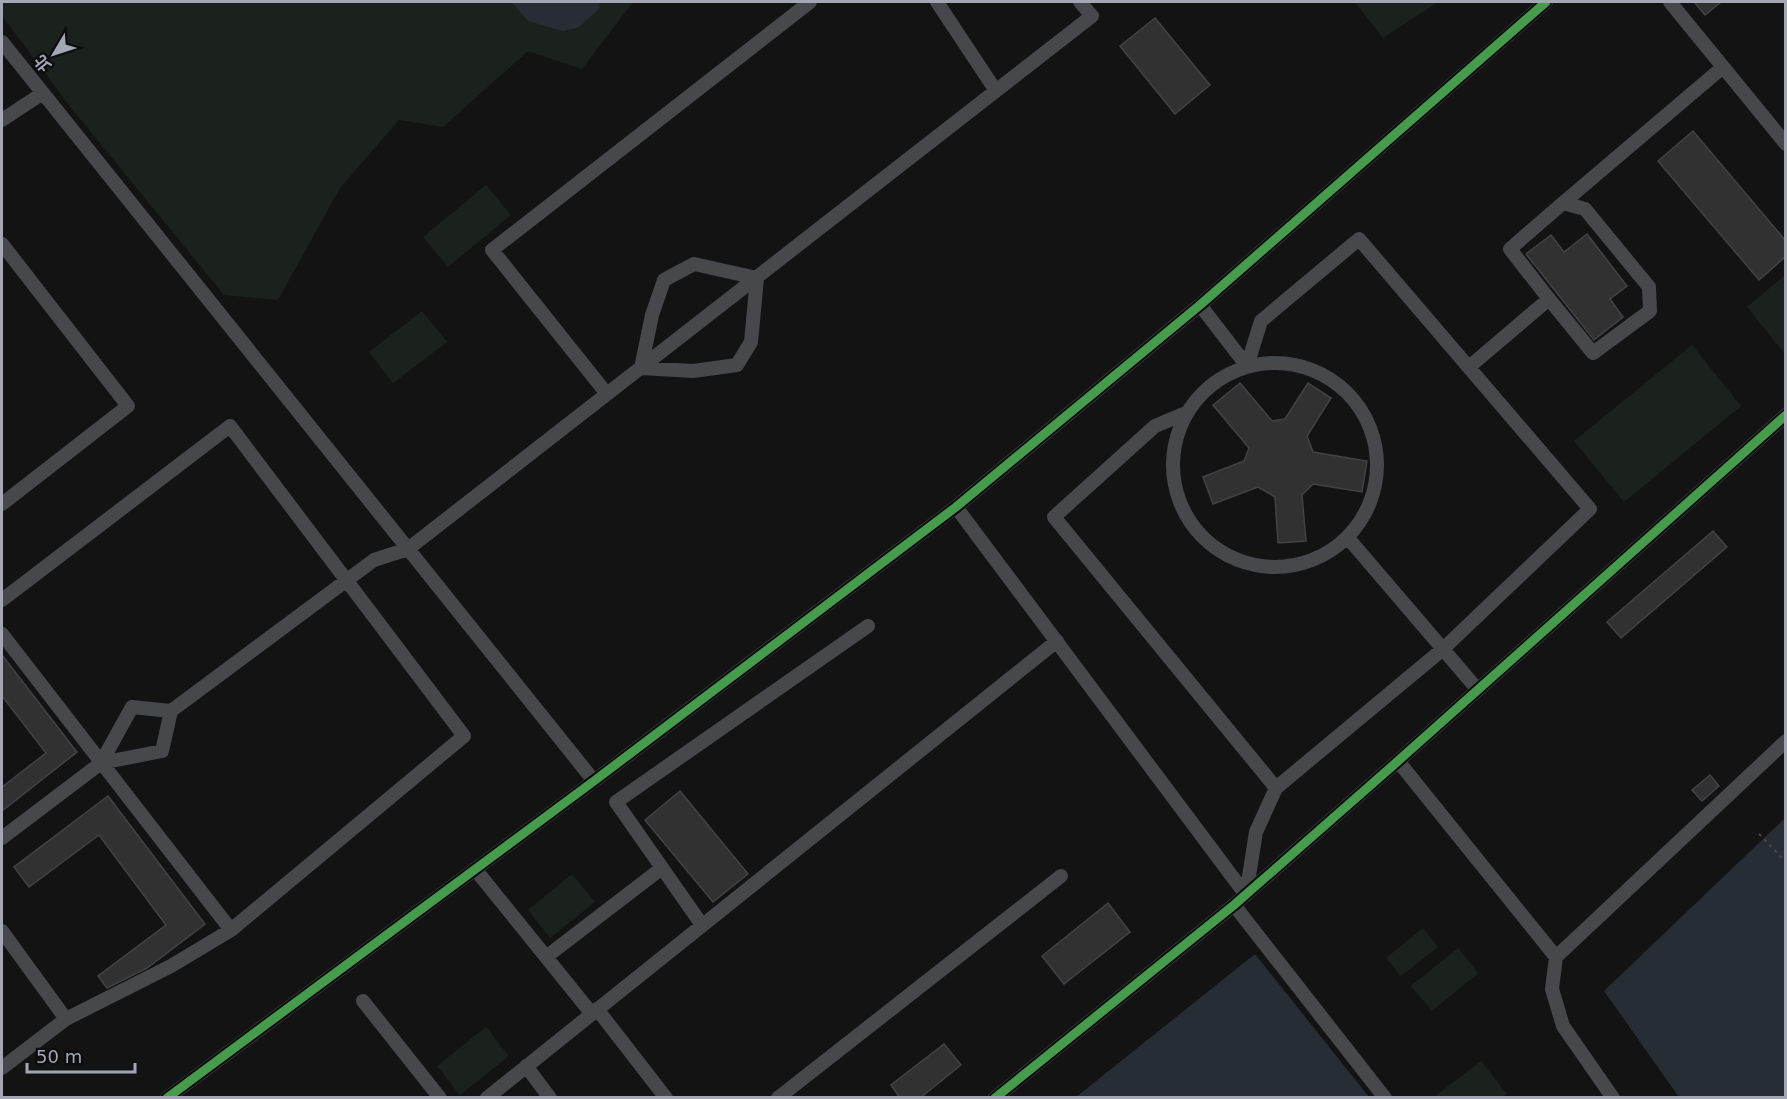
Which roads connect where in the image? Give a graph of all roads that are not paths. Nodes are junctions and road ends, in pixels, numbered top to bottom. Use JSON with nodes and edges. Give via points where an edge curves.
{"nodes":[{"id":1,"x":810,"y":2,"type":"edge"},
{"id":2,"x":937,"y":2,"type":"edge"},
{"id":3,"x":1080,"y":2,"type":"edge"},
{"id":4,"x":1546,"y":2,"type":"edge"},
{"id":5,"x":1670,"y":2,"type":"edge"},
{"id":6,"x":2,"y":42,"type":"edge"},
{"id":7,"x":1723,"y":67,"type":"junction"},
{"id":8,"x":996,"y":91,"type":"junction"},
{"id":9,"x":43,"y":93,"type":"junction"},
{"id":10,"x":2,"y":120,"type":"edge"},
{"id":11,"x":1785,"y":144,"type":"edge"},
{"id":12,"x":1563,"y":203,"type":"junction"},
{"id":13,"x":2,"y":244,"type":"edge"},
{"id":14,"x":756,"y":278,"type":"junction"},
{"id":15,"x":1549,"y":299,"type":"junction"},
{"id":16,"x":1200,"y":305,"type":"junction"},
{"id":17,"x":1247,"y":366,"type":"junction"},
{"id":18,"x":1469,"y":367,"type":"junction"},
{"id":19,"x":641,"y":368,"type":"junction"},
{"id":20,"x":607,"y":394,"type":"junction"},
{"id":21,"x":1186,"y":413,"type":"junction"},
{"id":22,"x":1785,"y":415,"type":"edge"},
{"id":23,"x":2,"y":504,"type":"edge"},
{"id":24,"x":956,"y":507,"type":"junction"},
{"id":25,"x":1348,"y":537,"type":"junction"},
{"id":26,"x":408,"y":549,"type":"junction"},
{"id":27,"x":347,"y":580,"type":"junction"},
{"id":28,"x":2,"y":600,"type":"edge"},
{"id":29,"x":868,"y":626,"type":"dead end"},
{"id":30,"x":2,"y":634,"type":"edge"},
{"id":31,"x":1058,"y":641,"type":"junction"},
{"id":32,"x":1443,"y":649,"type":"junction"},
{"id":33,"x":1478,"y":690,"type":"junction"},
{"id":34,"x":171,"y":711,"type":"junction"},
{"id":35,"x":1785,"y":741,"type":"edge"},
{"id":36,"x":1398,"y":761,"type":"junction"},
{"id":37,"x":101,"y":763,"type":"junction"},
{"id":38,"x":594,"y":781,"type":"junction"},
{"id":39,"x":1276,"y":788,"type":"junction"},
{"id":40,"x":2,"y":838,"type":"edge"},
{"id":41,"x":662,"y":868,"type":"junction"},
{"id":42,"x":475,"y":869,"type":"junction"},
{"id":43,"x":1060,"y":876,"type":"dead end"},
{"id":44,"x":1246,"y":894,"type":"junction"},
{"id":45,"x":1234,"y":905,"type":"junction"},
{"id":46,"x":702,"y":925,"type":"junction"},
{"id":47,"x":231,"y":930,"type":"junction"},
{"id":48,"x":2,"y":931,"type":"edge"},
{"id":49,"x":546,"y":957,"type":"junction"},
{"id":50,"x":1556,"y":957,"type":"junction"},
{"id":51,"x":363,"y":1001,"type":"dead end"},
{"id":52,"x":594,"y":1011,"type":"junction"},
{"id":53,"x":66,"y":1019,"type":"junction"},
{"id":54,"x":526,"y":1066,"type":"junction"},
{"id":55,"x":2,"y":1068,"type":"edge"},
{"id":56,"x":167,"y":1098,"type":"edge"},
{"id":57,"x":440,"y":1098,"type":"edge"},
{"id":58,"x":487,"y":1098,"type":"edge"},
{"id":59,"x":550,"y":1098,"type":"edge"},
{"id":60,"x":666,"y":1098,"type":"edge"},
{"id":61,"x":778,"y":1098,"type":"edge"},
{"id":62,"x":995,"y":1098,"type":"edge"},
{"id":63,"x":1385,"y":1098,"type":"edge"},
{"id":64,"x":1613,"y":1098,"type":"edge"}],
"edges":[{"from":1,"to":20,"type":"street","via":[[492,250]]},
{"from":2,"to":8,"type":"street"},
{"from":3,"to":8,"type":"street","via":[[1092,16]]},
{"from":4,"to":16,"type":"street"},
{"from":5,"to":7,"type":"street"},
{"from":6,"to":9,"type":"street"},
{"from":7,"to":11,"type":"street"},
{"from":7,"to":12,"type":"street"},
{"from":8,"to":14,"type":"street"},
{"from":9,"to":10,"type":"street"},
{"from":9,"to":26,"type":"street"},
{"from":12,"to":15,"type":"street","via":[[1510,249]]},
{"from":12,"to":15,"type":"street","via":[[1585,209],[1600,226],[1649,287],[1650,311],[1593,353]]},
{"from":13,"to":23,"type":"street","via":[[128,406]]},
{"from":14,"to":19,"type":"street"},
{"from":14,"to":19,"type":"street","via":[[694,264],[664,280]]},
{"from":14,"to":19,"type":"street","via":[[752,342],[737,366],[693,371]]},
{"from":15,"to":18,"type":"street"},
{"from":16,"to":17,"type":"street"},
{"from":16,"to":24,"type":"street"},
{"from":17,"to":18,"type":"street","via":[[1262,321],[1359,239]]},
{"from":17,"to":21,"type":"street","via":[[1223,376],[1202,392]]},
{"from":17,"to":25,"type":"street","via":[[1288,363],[1309,368],[1344,389],[1358,405],[1375,442],[1378,463],[1371,503]]},
{"from":18,"to":32,"type":"street","via":[[1590,509]]},
{"from":19,"to":20,"type":"street"},
{"from":20,"to":26,"type":"street"},
{"from":21,"to":25,"type":"street","via":[[1173,460],[1175,485],[1196,529],[1213,546],[1234,559],[1282,567],[1306,563],[1329,553]]},
{"from":21,"to":39,"type":"street","via":[[1155,426],[1054,517]]},
{"from":22,"to":33,"type":"street"},
{"from":24,"to":31,"type":"street"},
{"from":24,"to":38,"type":"street"},
{"from":25,"to":32,"type":"street"},
{"from":26,"to":27,"type":"street","via":[[374,560]]},
{"from":26,"to":38,"type":"street"},
{"from":27,"to":28,"type":"street","via":[[230,426]]},
{"from":27,"to":34,"type":"street"},
{"from":27,"to":47,"type":"street","via":[[464,736]]},
{"from":29,"to":41,"type":"street","via":[[616,802]]},
{"from":30,"to":37,"type":"street"},
{"from":31,"to":44,"type":"street"},
{"from":31,"to":46,"type":"street"},
{"from":32,"to":33,"type":"street"},
{"from":32,"to":39,"type":"street"},
{"from":33,"to":36,"type":"street"},
{"from":34,"to":37,"type":"street","via":[[162,751]]},
{"from":34,"to":37,"type":"street","via":[[132,707]]},
{"from":35,"to":50,"type":"street"},
{"from":36,"to":44,"type":"street"},
{"from":36,"to":50,"type":"street"},
{"from":37,"to":40,"type":"street"},
{"from":37,"to":47,"type":"street"},
{"from":38,"to":42,"type":"street"},
{"from":39,"to":44,"type":"street","via":[[1256,832]]},
{"from":41,"to":46,"type":"street"},
{"from":41,"to":49,"type":"street"},
{"from":42,"to":49,"type":"street"},
{"from":42,"to":56,"type":"street"},
{"from":43,"to":61,"type":"street"},
{"from":44,"to":45,"type":"street"},
{"from":45,"to":62,"type":"street"},
{"from":45,"to":63,"type":"street"},
{"from":46,"to":52,"type":"street"},
{"from":47,"to":53,"type":"street","via":[[171,966]]},
{"from":48,"to":53,"type":"street"},
{"from":49,"to":52,"type":"street"},
{"from":50,"to":64,"type":"street","via":[[1552,989],[1563,1026]]},
{"from":51,"to":57,"type":"street"},
{"from":52,"to":54,"type":"street"},
{"from":52,"to":60,"type":"street"},
{"from":53,"to":55,"type":"street"},
{"from":54,"to":58,"type":"street"},
{"from":54,"to":59,"type":"street"}]}
